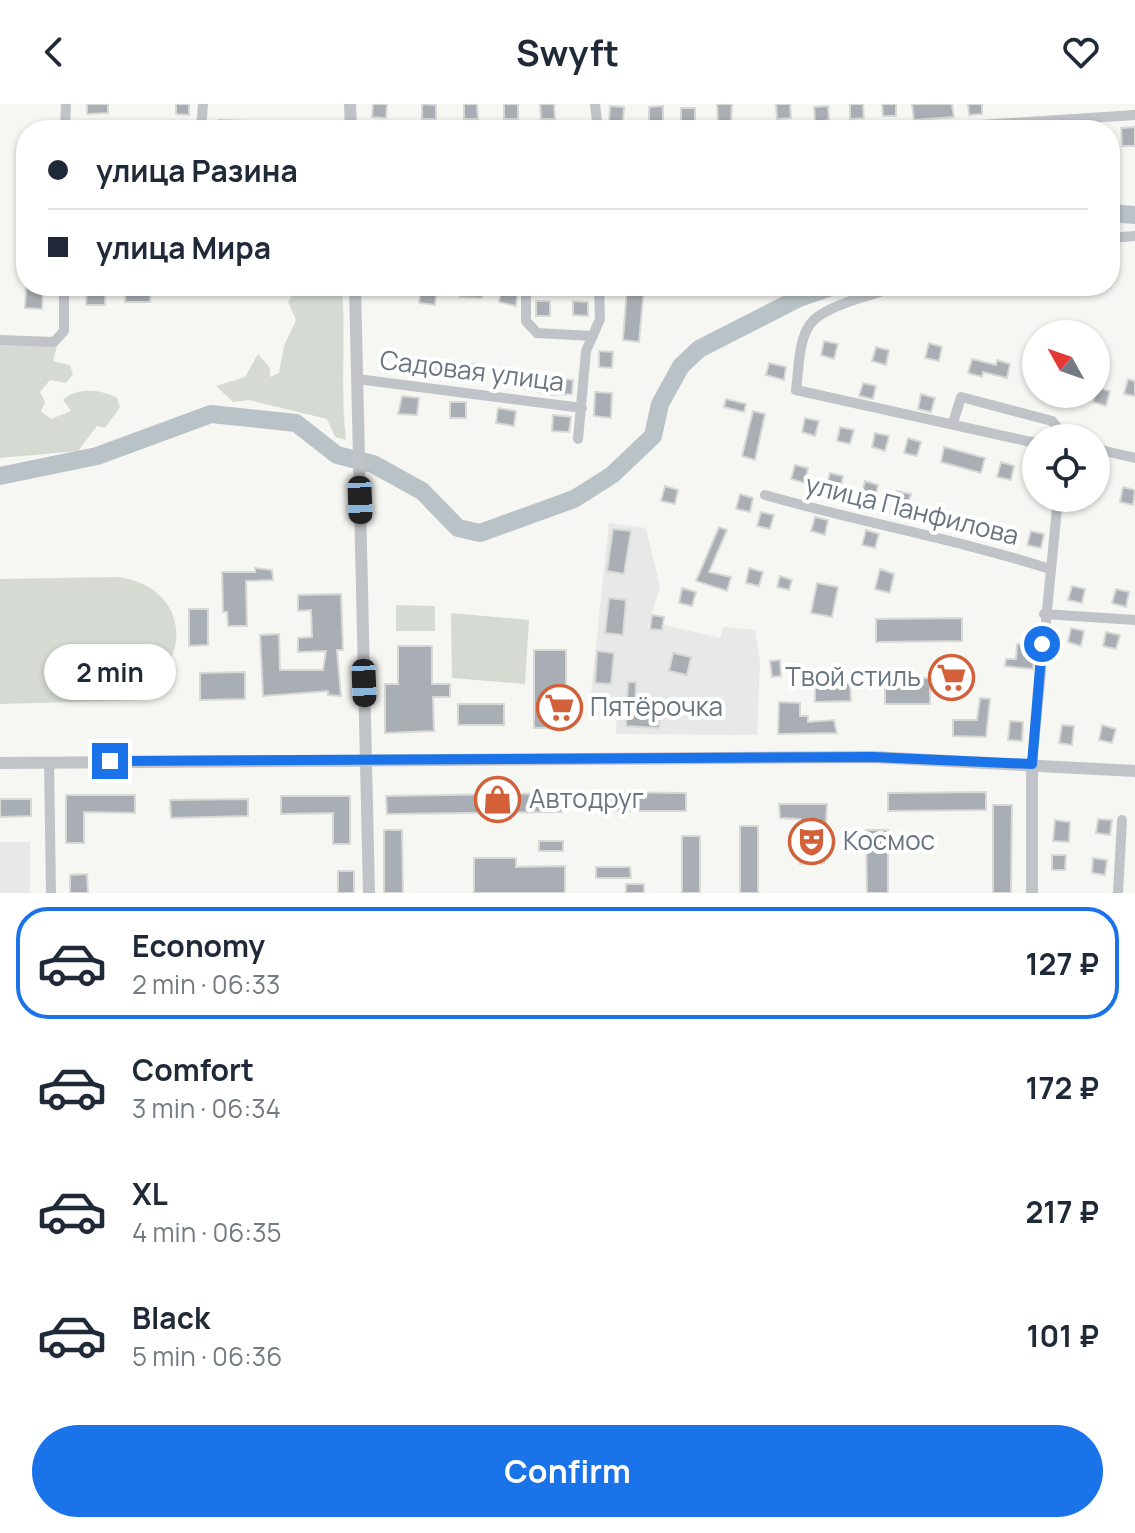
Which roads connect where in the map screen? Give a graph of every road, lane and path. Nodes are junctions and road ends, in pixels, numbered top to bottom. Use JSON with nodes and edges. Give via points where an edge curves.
{"nodes":[{"id":1,"x":1135,"y":115,"type":"edge"},
{"id":2,"x":1058,"y":120,"type":"edge"},
{"id":3,"x":64,"y":296,"type":"edge"},
{"id":4,"x":355,"y":296,"type":"edge"},
{"id":5,"x":526,"y":296,"type":"edge"},
{"id":6,"x":599,"y":296,"type":"edge"},
{"id":7,"x":871,"y":296,"type":"edge"},
{"id":8,"x":593,"y":336,"type":"junction"},
{"id":9,"x":0,"y":340,"type":"edge"},
{"id":10,"x":357,"y":379,"type":"junction"},
{"id":11,"x":582,"y":408,"type":"junction"},
{"id":12,"x":953,"y":423,"type":"junction"},
{"id":13,"x":1054,"y":424,"type":"edge"},
{"id":14,"x":578,"y":439,"type":"dead end"},
{"id":15,"x":1022,"y":440,"type":"edge"},
{"id":16,"x":1110,"y":452,"type":"edge"},
{"id":17,"x":1135,"y":458,"type":"edge"},
{"id":18,"x":765,"y":495,"type":"dead end"},
{"id":19,"x":1056,"y":512,"type":"edge"},
{"id":20,"x":1050,"y":569,"type":"junction"},
{"id":21,"x":1044,"y":614,"type":"junction"},
{"id":22,"x":1135,"y":620,"type":"edge"},
{"id":23,"x":366,"y":758,"type":"junction"},
{"id":24,"x":49,"y":762,"type":"junction"},
{"id":25,"x":0,"y":763,"type":"edge"},
{"id":26,"x":1032,"y":764,"type":"junction"},
{"id":27,"x":1135,"y":771,"type":"edge"},
{"id":28,"x":1122,"y":820,"type":"dead end"},
{"id":29,"x":51,"y":893,"type":"edge"},
{"id":30,"x":369,"y":893,"type":"edge"},
{"id":31,"x":1032,"y":893,"type":"edge"},
{"id":32,"x":1118,"y":893,"type":"edge"}],
"edges":[{"from":1,"to":2,"type":"street"},
{"from":3,"to":9,"type":"street","via":[[64,331],[54,342]]},
{"from":4,"to":10,"type":"street"},
{"from":5,"to":8,"type":"street","via":[[526,321],[537,333]]},
{"from":6,"to":8,"type":"street","via":[[600,319]]},
{"from":7,"to":12,"type":"street","via":[[812,322],[796,390]]},
{"from":8,"to":11,"type":"street","via":[[586,351]]},
{"from":10,"to":11,"type":"street","name":"Садовая улица"},
{"from":10,"to":23,"type":"street"},
{"from":11,"to":14,"type":"street"},
{"from":12,"to":13,"type":"street","via":[[961,397]]},
{"from":12,"to":15,"type":"street"},
{"from":16,"to":17,"type":"street"},
{"from":18,"to":20,"type":"street","name":"улица Панфилова","via":[[867,524],[969,543]]},
{"from":19,"to":20,"type":"street"},
{"from":20,"to":21,"type":"street"},
{"from":21,"to":22,"type":"street"},
{"from":21,"to":26,"type":"street"},
{"from":23,"to":24,"type":"street"},
{"from":23,"to":26,"type":"street","via":[[873,757]]},
{"from":23,"to":30,"type":"street"},
{"from":24,"to":25,"type":"street"},
{"from":24,"to":29,"type":"street"},
{"from":26,"to":27,"type":"street"},
{"from":26,"to":31,"type":"street"},
{"from":28,"to":32,"type":"street"}]}
